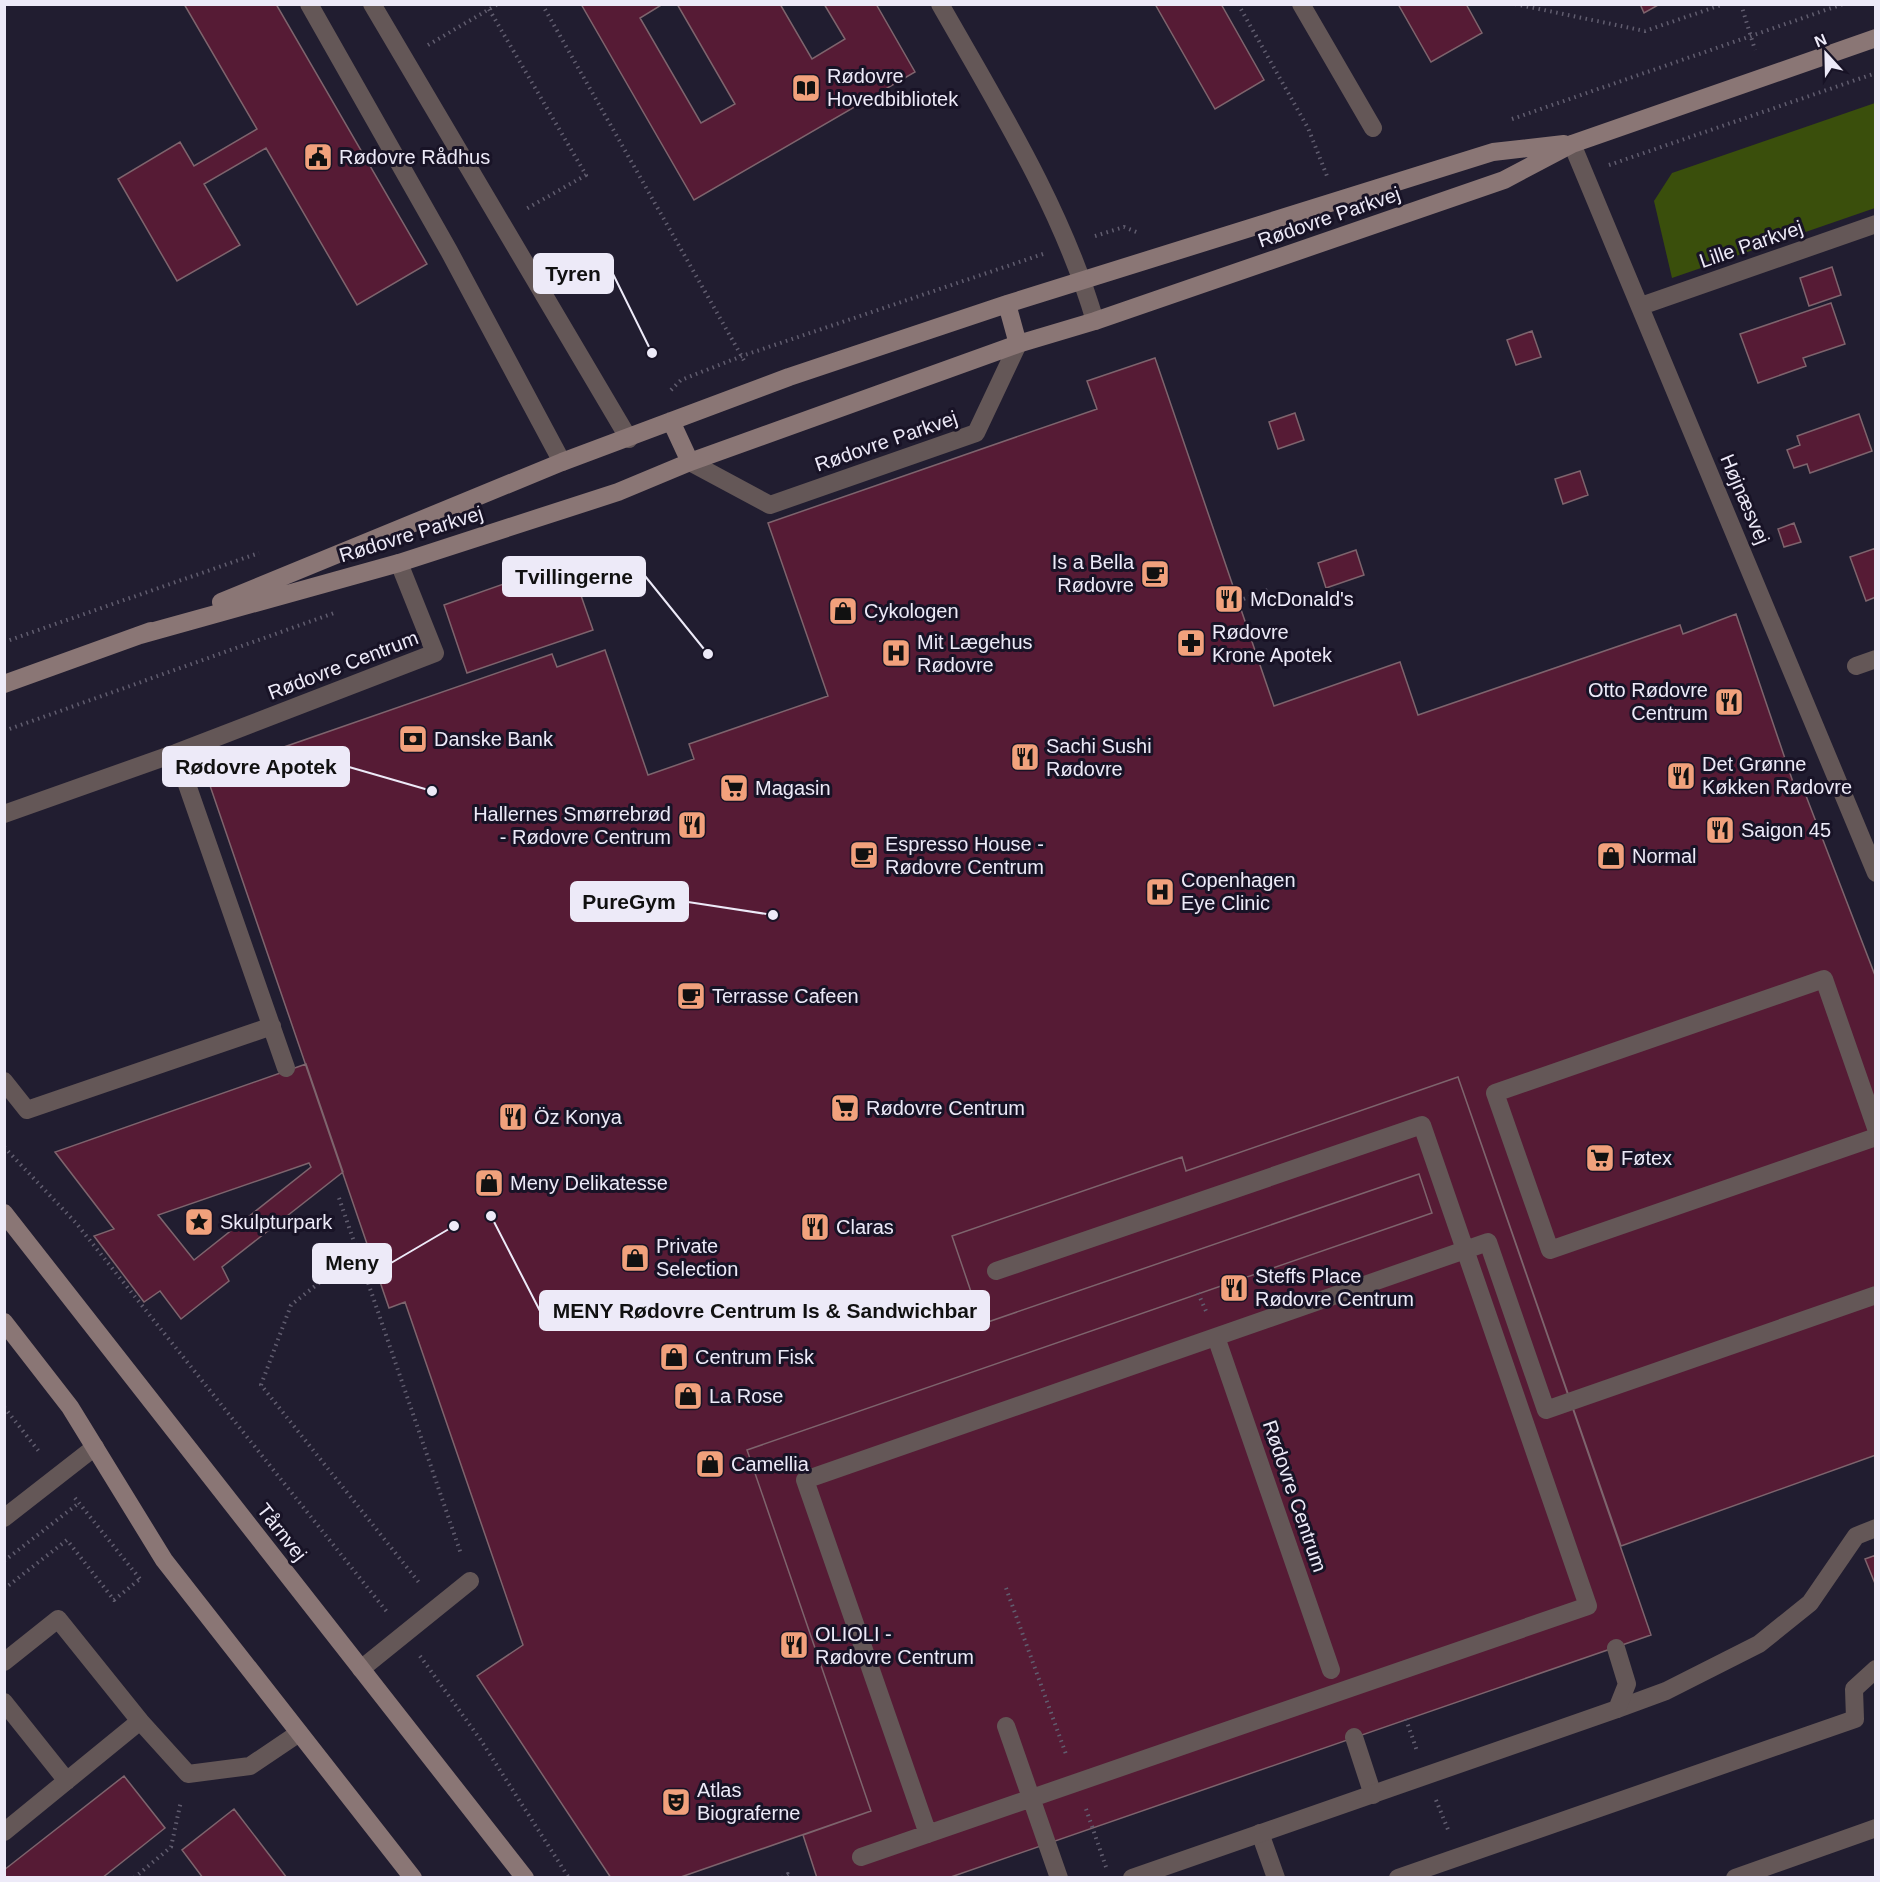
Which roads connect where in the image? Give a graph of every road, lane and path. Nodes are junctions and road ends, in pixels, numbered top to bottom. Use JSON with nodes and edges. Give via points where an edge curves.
{"nodes":[{"id":1,"x":309,"y":4,"type":"edge"},
{"id":2,"x":372,"y":4,"type":"edge"},
{"id":3,"x":486,"y":4,"type":"edge"},
{"id":4,"x":498,"y":4,"type":"edge"},
{"id":5,"x":542,"y":4,"type":"edge"},
{"id":6,"x":940,"y":4,"type":"edge"},
{"id":7,"x":1238,"y":4,"type":"edge"},
{"id":8,"x":1301,"y":4,"type":"edge"},
{"id":9,"x":1515,"y":4,"type":"edge"},
{"id":10,"x":1724,"y":4,"type":"edge"},
{"id":11,"x":1741,"y":4,"type":"edge"},
{"id":12,"x":489,"y":10,"type":"junction"},
{"id":13,"x":1875,"y":38,"type":"edge"},
{"id":14,"x":404,"y":58,"type":"junction"},
{"id":15,"x":1763,"y":77,"type":"junction"},
{"id":16,"x":1373,"y":128,"type":"dead end"},
{"id":17,"x":1572,"y":144,"type":"junction"},
{"id":18,"x":1338,"y":201,"type":"junction"},
{"id":19,"x":500,"y":223,"type":"junction"},
{"id":20,"x":1875,"y":224,"type":"edge"},
{"id":21,"x":1084,"y":281,"type":"junction"},
{"id":22,"x":1007,"y":304,"type":"junction"},
{"id":23,"x":1641,"y":306,"type":"junction"},
{"id":24,"x":1095,"y":321,"type":"junction"},
{"id":25,"x":1018,"y":344,"type":"junction"},
{"id":26,"x":759,"y":387,"type":"junction"},
{"id":27,"x":672,"y":421,"type":"junction"},
{"id":28,"x":629,"y":439,"type":"junction"},
{"id":29,"x":562,"y":462,"type":"junction"},
{"id":30,"x":690,"y":462,"type":"junction"},
{"id":31,"x":399,"y":563,"type":"junction"},
{"id":32,"x":1271,"y":589,"type":"dead end"},
{"id":33,"x":1239,"y":601,"type":"dead end"},
{"id":34,"x":141,"y":635,"type":"junction"},
{"id":35,"x":1875,"y":660,"type":"edge"},
{"id":36,"x":1856,"y":666,"type":"dead end"},
{"id":37,"x":4,"y":684,"type":"edge"},
{"id":38,"x":176,"y":753,"type":"junction"},
{"id":39,"x":4,"y":814,"type":"edge"},
{"id":40,"x":1875,"y":873,"type":"edge"},
{"id":41,"x":272,"y":1026,"type":"junction"},
{"id":42,"x":286,"y":1068,"type":"dead end"},
{"id":43,"x":4,"y":1081,"type":"edge"},
{"id":44,"x":1875,"y":1128,"type":"edge"},
{"id":45,"x":1875,"y":1137,"type":"edge"},
{"id":46,"x":4,"y":1146,"type":"edge"},
{"id":47,"x":339,"y":1198,"type":"dead end"},
{"id":48,"x":4,"y":1213,"type":"edge"},
{"id":49,"x":1465,"y":1250,"type":"junction"},
{"id":50,"x":357,"y":1253,"type":"junction"},
{"id":51,"x":996,"y":1271,"type":"dead end"},
{"id":52,"x":1875,"y":1295,"type":"edge"},
{"id":53,"x":4,"y":1322,"type":"edge"},
{"id":54,"x":1216,"y":1337,"type":"junction"},
{"id":55,"x":95,"y":1447,"type":"junction"},
{"id":56,"x":79,"y":1503,"type":"dead end"},
{"id":57,"x":4,"y":1518,"type":"edge"},
{"id":58,"x":1875,"y":1528,"type":"edge"},
{"id":59,"x":4,"y":1561,"type":"edge"},
{"id":60,"x":140,"y":1579,"type":"dead end"},
{"id":61,"x":470,"y":1581,"type":"joint"},
{"id":62,"x":1006,"y":1588,"type":"dead end"},
{"id":63,"x":4,"y":1589,"type":"edge"},
{"id":64,"x":438,"y":1607,"type":"junction"},
{"id":65,"x":405,"y":1634,"type":"junction"},
{"id":66,"x":1616,"y":1648,"type":"dead end"},
{"id":67,"x":4,"y":1662,"type":"edge"},
{"id":68,"x":361,"y":1669,"type":"junction"},
{"id":69,"x":1875,"y":1669,"type":"edge"},
{"id":70,"x":1331,"y":1670,"type":"dead end"},
{"id":71,"x":4,"y":1702,"type":"edge"},
{"id":72,"x":1617,"y":1709,"type":"junction"},
{"id":73,"x":140,"y":1721,"type":"junction"},
{"id":74,"x":1006,"y":1726,"type":"dead end"},
{"id":75,"x":299,"y":1733,"type":"junction"},
{"id":76,"x":1354,"y":1737,"type":"dead end"},
{"id":77,"x":1069,"y":1762,"type":"dead end"},
{"id":78,"x":188,"y":1774,"type":"junction"},
{"id":79,"x":67,"y":1781,"type":"junction"},
{"id":80,"x":1373,"y":1795,"type":"junction"},
{"id":81,"x":1084,"y":1805,"type":"dead end"},
{"id":82,"x":1875,"y":1828,"type":"edge"},
{"id":83,"x":4,"y":1832,"type":"edge"},
{"id":84,"x":1260,"y":1833,"type":"junction"},
{"id":85,"x":928,"y":1834,"type":"junction"},
{"id":86,"x":861,"y":1857,"type":"dead end"},
{"id":87,"x":134,"y":1878,"type":"edge"},
{"id":88,"x":413,"y":1878,"type":"edge"},
{"id":89,"x":525,"y":1878,"type":"edge"},
{"id":90,"x":569,"y":1878,"type":"edge"},
{"id":91,"x":782,"y":1878,"type":"edge"},
{"id":92,"x":790,"y":1878,"type":"edge"},
{"id":93,"x":1059,"y":1878,"type":"edge"},
{"id":94,"x":1110,"y":1878,"type":"edge"},
{"id":95,"x":1132,"y":1878,"type":"edge"},
{"id":96,"x":1276,"y":1878,"type":"edge"},
{"id":97,"x":1398,"y":1878,"type":"edge"},
{"id":98,"x":1735,"y":1878,"type":"edge"}],
"edges":[{"from":1,"to":29,"type":"street"},
{"from":2,"to":14,"type":"street"},
{"from":3,"to":12,"type":"path"},
{"from":4,"to":12,"type":"path"},
{"from":5,"to":26,"type":"path"},
{"from":6,"to":21,"type":"street","via":[[1026,154]]},
{"from":7,"to":18,"type":"path","via":[[1308,128]]},
{"from":8,"to":16,"type":"street"},
{"from":9,"to":10,"type":"path","via":[[1644,31]]},
{"from":11,"to":15,"type":"path"},
{"from":12,"to":14,"type":"path"},
{"from":12,"to":19,"type":"path","via":[[586,175]]},
{"from":13,"to":15,"type":"street","name":"Rødovre Parkvej"},
{"from":14,"to":19,"type":"street"},
{"from":15,"to":17,"type":"street","name":"Rødovre Parkvej"},
{"from":17,"to":18,"type":"street","name":"Rødovre Parkvej","via":[[1493,152]]},
{"from":17,"to":23,"type":"street","name":"Højnæsvej"},
{"from":17,"to":24,"type":"street","name":"Rødovre Parkvej","via":[[1504,180]]},
{"from":18,"to":21,"type":"street","name":"Rødovre Parkvej"},
{"from":19,"to":28,"type":"street"},
{"from":20,"to":23,"type":"street","name":"Lille Parkvej"},
{"from":21,"to":22,"type":"street","name":"Rødovre Parkvej"},
{"from":21,"to":24,"type":"street"},
{"from":22,"to":25,"type":"street"},
{"from":22,"to":26,"type":"street","name":"Rødovre Parkvej"},
{"from":23,"to":40,"type":"street","name":"Højnæsvej"},
{"from":24,"to":25,"type":"street","name":"Rødovre Parkvej"},
{"from":25,"to":30,"type":"street","name":"Rødovre Parkvej"},
{"from":25,"to":30,"type":"street","name":"Rødovre Parkvej","via":[[976,434],[770,506]]},
{"from":26,"to":27,"type":"street","name":"Rødovre Parkvej"},
{"from":27,"to":28,"type":"street","name":"Rødovre Parkvej"},
{"from":27,"to":30,"type":"street"},
{"from":28,"to":29,"type":"street","name":"Rødovre Parkvej"},
{"from":29,"to":34,"type":"street","name":"Rødovre Parkvej"},
{"from":30,"to":31,"type":"street","name":"Rødovre Parkvej","via":[[618,492]]},
{"from":31,"to":34,"type":"street","name":"Rødovre Parkvej"},
{"from":31,"to":38,"type":"street","name":"Rødovre Centrum","via":[[435,653]]},
{"from":32,"to":33,"type":"path"},
{"from":34,"to":37,"type":"street","name":"Rødovre Parkvej"},
{"from":35,"to":36,"type":"street"},
{"from":38,"to":39,"type":"street","name":"Rødovre Centrum"},
{"from":38,"to":41,"type":"street"},
{"from":41,"to":42,"type":"street"},
{"from":41,"to":43,"type":"street","via":[[27,1110]]},
{"from":44,"to":45,"type":"street","via":[[1824,979],[1495,1093],[1550,1250]]},
{"from":46,"to":65,"type":"path","via":[[76,1223]]},
{"from":47,"to":50,"type":"path"},
{"from":48,"to":68,"type":"street","name":"Tårnvej"},
{"from":49,"to":51,"type":"street","via":[[1422,1125]]},
{"from":49,"to":52,"type":"street","via":[[1488,1242],[1546,1410]]},
{"from":49,"to":54,"type":"street"},
{"from":49,"to":85,"type":"street","via":[[1588,1606]]},
{"from":50,"to":61,"type":"path"},
{"from":50,"to":64,"type":"path","via":[[291,1305],[261,1385]]},
{"from":53,"to":55,"type":"street","via":[[70,1407]]},
{"from":54,"to":70,"type":"street","name":"Rødovre Centrum"},
{"from":54,"to":85,"type":"street","via":[[805,1480]]},
{"from":55,"to":57,"type":"street"},
{"from":55,"to":75,"type":"street","via":[[164,1560]]},
{"from":56,"to":59,"type":"path"},
{"from":58,"to":72,"type":"street","via":[[1856,1536],[1810,1603],[1759,1644],[1666,1691]]},
{"from":60,"to":63,"type":"path","via":[[114,1600],[67,1540]]},
{"from":61,"to":64,"type":"street"},
{"from":62,"to":77,"type":"path"},
{"from":64,"to":65,"type":"street"},
{"from":65,"to":68,"type":"street"},
{"from":65,"to":90,"type":"path","via":[[480,1739]]},
{"from":66,"to":72,"type":"street","via":[[1627,1684]]},
{"from":67,"to":73,"type":"street","via":[[58,1619]]},
{"from":68,"to":89,"type":"street","name":"Tårnvej"},
{"from":69,"to":97,"type":"street","via":[[1854,1689],[1855,1719]]},
{"from":71,"to":79,"type":"street"},
{"from":72,"to":80,"type":"street"},
{"from":73,"to":78,"type":"street"},
{"from":73,"to":79,"type":"street"},
{"from":74,"to":93,"type":"street"},
{"from":75,"to":78,"type":"street","via":[[250,1766]]},
{"from":75,"to":88,"type":"street"},
{"from":76,"to":80,"type":"street"},
{"from":78,"to":87,"type":"path","via":[[171,1848]]},
{"from":79,"to":83,"type":"street"},
{"from":80,"to":84,"type":"street"},
{"from":81,"to":94,"type":"path"},
{"from":82,"to":98,"type":"street"},
{"from":84,"to":95,"type":"street"},
{"from":84,"to":96,"type":"street"},
{"from":85,"to":86,"type":"street"},
{"from":91,"to":92,"type":"path","via":[[788,1874]]}]}
